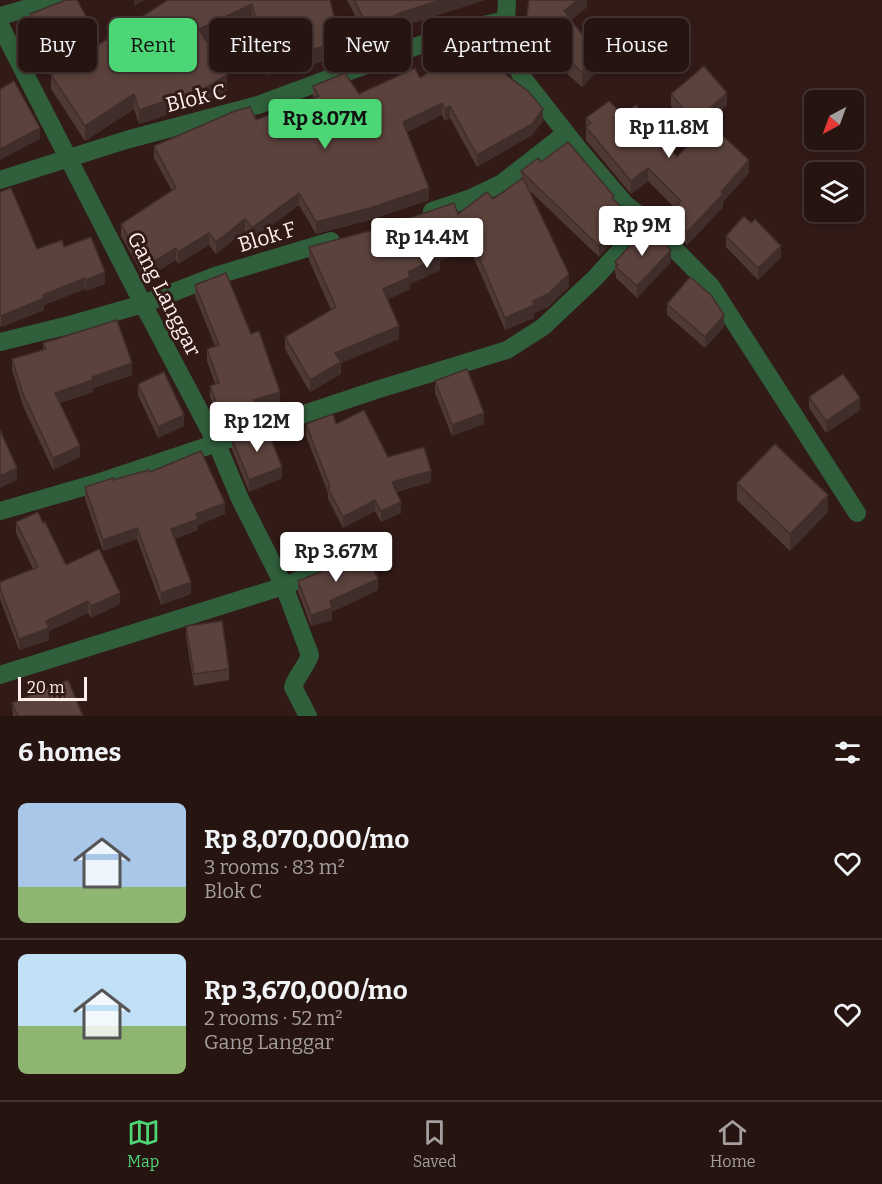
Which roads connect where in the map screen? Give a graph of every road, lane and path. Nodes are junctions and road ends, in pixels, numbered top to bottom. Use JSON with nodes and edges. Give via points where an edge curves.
{"nodes":[{"id":1,"x":57,"y":0,"type":"edge"},
{"id":2,"x":507,"y":0,"type":"edge"},
{"id":3,"x":0,"y":16,"type":"edge"},
{"id":4,"x":505,"y":18,"type":"edge"},
{"id":5,"x":0,"y":25,"type":"edge"},
{"id":6,"x":423,"y":44,"type":"edge"},
{"id":7,"x":519,"y":72,"type":"edge"},
{"id":8,"x":566,"y":133,"type":"junction"},
{"id":9,"x":68,"y":158,"type":"junction"},
{"id":10,"x":0,"y":180,"type":"edge"},
{"id":11,"x":416,"y":217,"type":"edge"},
{"id":12,"x":647,"y":221,"type":"junction"},
{"id":13,"x":351,"y":236,"type":"edge"},
{"id":14,"x":143,"y":304,"type":"junction"},
{"id":15,"x":0,"y":342,"type":"edge"},
{"id":16,"x":217,"y":444,"type":"junction"},
{"id":17,"x":0,"y":511,"type":"edge"},
{"id":18,"x":857,"y":513,"type":"dead end"},
{"id":19,"x":382,"y":546,"type":"dead end"},
{"id":20,"x":284,"y":586,"type":"junction"},
{"id":21,"x":0,"y":675,"type":"edge"},
{"id":22,"x":308,"y":716,"type":"edge"}],
"edges":[{"from":1,"to":3,"type":"street"},
{"from":2,"to":4,"type":"street"},
{"from":5,"to":9,"type":"street","name":"Gang Langgar"},
{"from":6,"to":9,"type":"street","name":"Blok C","via":[[258,105]]},
{"from":7,"to":8,"type":"street"},
{"from":8,"to":11,"type":"street","via":[[502,183]]},
{"from":8,"to":12,"type":"street","via":[[626,205]]},
{"from":9,"to":10,"type":"street","name":"Blok C"},
{"from":9,"to":14,"type":"street","name":"Gang Langgar"},
{"from":12,"to":16,"type":"street","via":[[543,327],[507,350]]},
{"from":12,"to":18,"type":"street","via":[[711,286]]},
{"from":13,"to":14,"type":"street","name":"Blok F","via":[[218,275]]},
{"from":14,"to":15,"type":"street","name":"Blok F"},
{"from":14,"to":16,"type":"street","name":"Gang Langgar"},
{"from":16,"to":17,"type":"street"},
{"from":16,"to":20,"type":"street","name":"Gang Langgar"},
{"from":19,"to":20,"type":"street"},
{"from":20,"to":21,"type":"street"},
{"from":20,"to":22,"type":"street","name":"Gang Langgar","via":[[310,655],[293,687]]}]}
